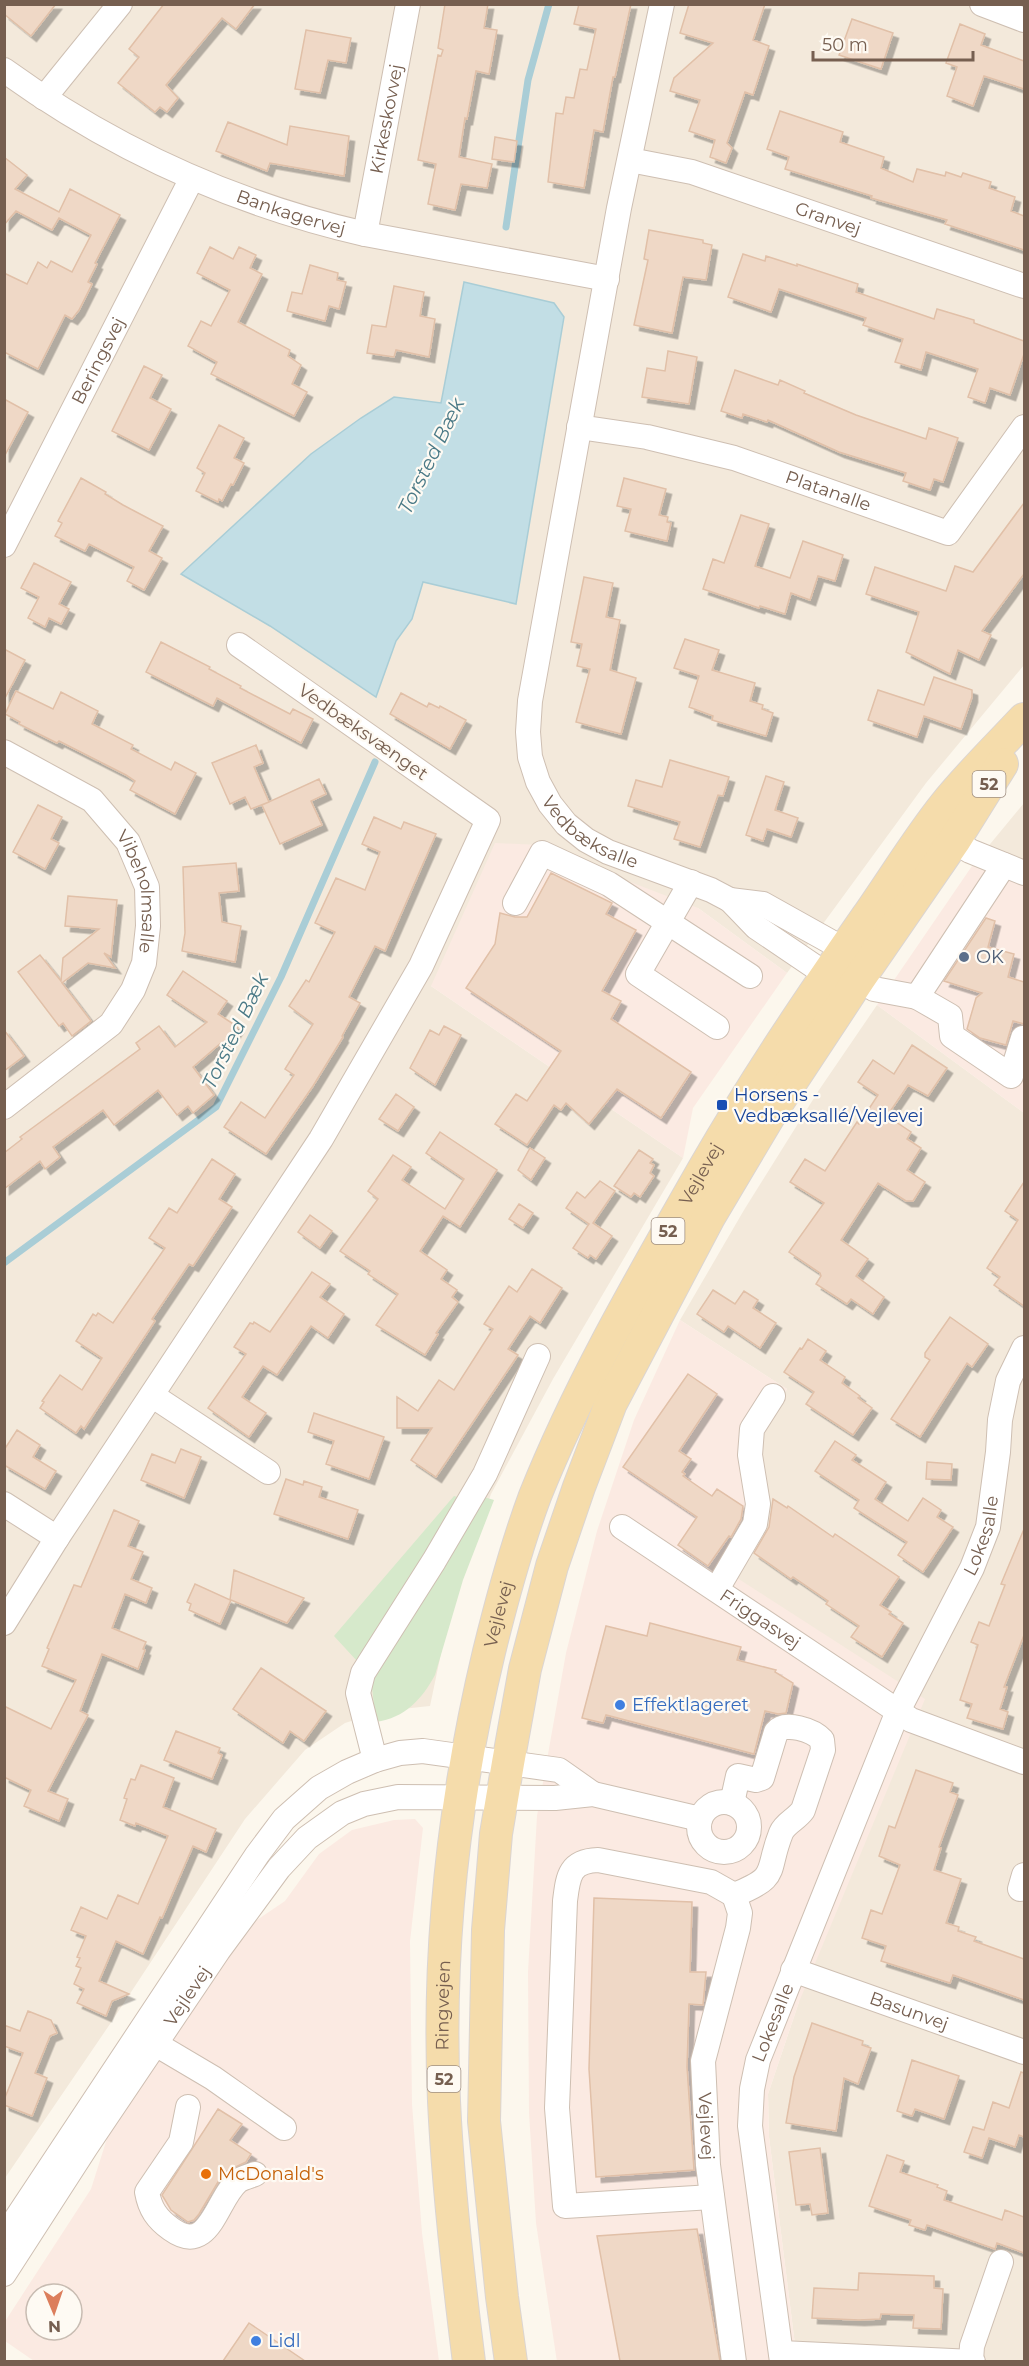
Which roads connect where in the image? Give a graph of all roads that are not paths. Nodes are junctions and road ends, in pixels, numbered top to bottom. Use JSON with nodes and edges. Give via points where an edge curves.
{"nodes":[{"id":1,"x":120,"y":4,"type":"edge"},
{"id":2,"x":408,"y":4,"type":"edge"},
{"id":3,"x":662,"y":4,"type":"edge"},
{"id":4,"x":982,"y":4,"type":"edge"},
{"id":5,"x":1024,"y":20,"type":"edge"},
{"id":6,"x":4,"y":70,"type":"edge"},
{"id":7,"x":44,"y":98,"type":"junction"},
{"id":8,"x":630,"y":160,"type":"junction"},
{"id":9,"x":192,"y":178,"type":"junction"},
{"id":10,"x":365,"y":234,"type":"junction"},
{"id":11,"x":607,"y":279,"type":"junction"},
{"id":12,"x":1024,"y":286,"type":"edge"},
{"id":13,"x":579,"y":427,"type":"junction"},
{"id":14,"x":1024,"y":427,"type":"edge"},
{"id":15,"x":4,"y":545,"type":"edge"},
{"id":16,"x":238,"y":645,"type":"dead end"},
{"id":17,"x":1024,"y":719,"type":"edge"},
{"id":18,"x":1024,"y":727,"type":"edge"},
{"id":19,"x":4,"y":752,"type":"edge"},
{"id":20,"x":954,"y":841,"type":"junction"},
{"id":21,"x":621,"y":857,"type":"junction"},
{"id":22,"x":1014,"y":869,"type":"edge"},
{"id":23,"x":691,"y":882,"type":"junction"},
{"id":24,"x":609,"y":884,"type":"junction"},
{"id":25,"x":515,"y":903,"type":"dead end"},
{"id":26,"x":668,"y":922,"type":"junction"},
{"id":27,"x":835,"y":963,"type":"junction"},
{"id":28,"x":750,"y":976,"type":"dead end"},
{"id":29,"x":859,"y":979,"type":"junction"},
{"id":30,"x":917,"y":997,"type":"junction"},
{"id":31,"x":717,"y":1027,"type":"dead end"},
{"id":32,"x":1023,"y":1038,"type":"edge"},
{"id":33,"x":4,"y":1107,"type":"edge"},
{"id":34,"x":1024,"y":1347,"type":"edge"},
{"id":35,"x":538,"y":1356,"type":"dead end"},
{"id":36,"x":153,"y":1396,"type":"junction"},
{"id":37,"x":773,"y":1396,"type":"dead end"},
{"id":38,"x":268,"y":1472,"type":"dead end"},
{"id":39,"x":4,"y":1504,"type":"edge"},
{"id":40,"x":622,"y":1527,"type":"dead end"},
{"id":41,"x":57,"y":1538,"type":"junction"},
{"id":42,"x":717,"y":1589,"type":"junction"},
{"id":43,"x":4,"y":1623,"type":"edge"},
{"id":44,"x":898,"y":1711,"type":"junction"},
{"id":45,"x":466,"y":1757,"type":"junction"},
{"id":46,"x":375,"y":1760,"type":"junction"},
{"id":47,"x":1024,"y":1762,"type":"edge"},
{"id":48,"x":508,"y":1763,"type":"junction"},
{"id":49,"x":593,"y":1794,"type":"junction"},
{"id":50,"x":460,"y":1797,"type":"junction"},
{"id":51,"x":502,"y":1798,"type":"junction"},
{"id":52,"x":732,"y":1803,"type":"junction"},
{"id":53,"x":700,"y":1819,"type":"junction"},
{"id":54,"x":748,"y":1833,"type":"junction"},
{"id":55,"x":779,"y":1839,"type":"junction"},
{"id":56,"x":719,"y":1851,"type":"junction"},
{"id":57,"x":711,"y":1882,"type":"junction"},
{"id":58,"x":734,"y":1895,"type":"junction"},
{"id":59,"x":793,"y":1970,"type":"junction"},
{"id":60,"x":146,"y":2038,"type":"junction"},
{"id":61,"x":1024,"y":2052,"type":"edge"},
{"id":62,"x":188,"y":2106,"type":"dead end"},
{"id":63,"x":284,"y":2128,"type":"dead end"},
{"id":64,"x":255,"y":2174,"type":"dead end"},
{"id":65,"x":712,"y":2197,"type":"junction"},
{"id":66,"x":4,"y":2237,"type":"edge"},
{"id":67,"x":1001,"y":2262,"type":"dead end"},
{"id":68,"x":4,"y":2274,"type":"edge"},
{"id":69,"x":782,"y":2357,"type":"edge"},
{"id":70,"x":470,"y":2361,"type":"edge"},
{"id":71,"x":511,"y":2361,"type":"edge"},
{"id":72,"x":734,"y":2361,"type":"edge"},
{"id":73,"x":972,"y":2361,"type":"edge"}],
"edges":[{"from":1,"to":7,"type":"street"},
{"from":2,"to":10,"type":"street","name":"Kirkeskovvej"},
{"from":3,"to":8,"type":"street","name":"Vedbæksalle"},
{"from":4,"to":5,"type":"street"},
{"from":6,"to":7,"type":"street","name":"Bankagervej"},
{"from":7,"to":9,"type":"street","name":"Bankagervej","via":[[81,122]]},
{"from":8,"to":11,"type":"street","name":"Vedbæksalle"},
{"from":8,"to":12,"type":"street","name":"Granvej","via":[[692,172]]},
{"from":9,"to":10,"type":"street","name":"Bankagervej","via":[[278,210]]},
{"from":9,"to":15,"type":"street","name":"Beringsvej"},
{"from":10,"to":11,"type":"street","name":"Bankagervej"},
{"from":11,"to":13,"type":"street","name":"Vedbæksalle"},
{"from":13,"to":14,"type":"street","name":"Platanalle","via":[[647,437],[734,458],[948,533]]},
{"from":13,"to":21,"type":"street","name":"Vedbæksalle","via":[[530,701],[530,758],[538,782],[566,824],[586,840]]},
{"from":16,"to":36,"type":"street","name":"Vedbæksvænget","via":[[488,820],[422,966],[321,1139]]},
{"from":17,"to":27,"type":"main road","name":"Vejlevej","number":"52","via":[[945,805]]},
{"from":18,"to":20,"type":"main road","name":"Vejlevej","number":"52"},
{"from":19,"to":33,"type":"street","name":"Vibeholmsalle","via":[[92,800],[128,842],[147,887],[148,926],[144,963],[133,990],[111,1024]]},
{"from":20,"to":22,"type":"street"},
{"from":20,"to":29,"type":"main road","name":"Vejlevej","number":"52"},
{"from":21,"to":23,"type":"street","name":"Vedbæksalle"},
{"from":21,"to":24,"type":"street"},
{"from":22,"to":30,"type":"street"},
{"from":23,"to":26,"type":"street"},
{"from":23,"to":27,"type":"street","name":"Vedbæksalle","via":[[730,900],[763,904],[818,933]]},
{"from":24,"to":25,"type":"street","via":[[542,853]]},
{"from":24,"to":26,"type":"street"},
{"from":26,"to":28,"type":"street"},
{"from":26,"to":31,"type":"street","via":[[638,974]]},
{"from":27,"to":29,"type":"street","name":"Vedbæksalle"},
{"from":27,"to":45,"type":"main road","name":"Vejlevej","number":"52","via":[[748,1092],[614,1328],[559,1438],[511,1567]]},
{"from":29,"to":30,"type":"street","via":[[874,989]]},
{"from":29,"to":48,"type":"main road","name":"Vejlevej","number":"52","via":[[772,1111],[709,1217],[611,1403],[552,1566],[525,1669]]},
{"from":30,"to":32,"type":"street","via":[[950,1016],[952,1036],[1011,1076]]},
{"from":34,"to":44,"type":"street","name":"Lokesalle","via":[[1008,1382],[1000,1420],[988,1527],[972,1568]]},
{"from":35,"to":46,"type":"street","via":[[485,1474],[363,1672],[358,1693]]},
{"from":36,"to":38,"type":"street"},
{"from":36,"to":41,"type":"street"},
{"from":37,"to":42,"type":"street","via":[[752,1429],[750,1455],[758,1504],[755,1524]]},
{"from":39,"to":41,"type":"street"},
{"from":40,"to":42,"type":"street","name":"Friggasvej"},
{"from":41,"to":43,"type":"street"},
{"from":42,"to":44,"type":"street","name":"Friggasvej"},
{"from":44,"to":47,"type":"street","via":[[923,1726]]},
{"from":44,"to":59,"type":"street","name":"Lokesalle"},
{"from":45,"to":46,"type":"street","name":"Vejlevej","via":[[423,1751]]},
{"from":45,"to":48,"type":"street","name":"Vejlevej"},
{"from":45,"to":50,"type":"main road","name":"Ringvejen","number":"52"},
{"from":46,"to":60,"type":"street","name":"Vejlevej","via":[[319,1788],[284,1820],[257,1855]]},
{"from":48,"to":49,"type":"street","name":"Vejlevej","via":[[559,1770]]},
{"from":48,"to":51,"type":"main road","name":"Vejlevej","number":"52"},
{"from":49,"to":51,"type":"street","name":"Vejlevej"},
{"from":49,"to":53,"type":"street","name":"Vejlevej"},
{"from":50,"to":51,"type":"street","name":"Vejlevej"},
{"from":50,"to":60,"type":"street","name":"Vejlevej","via":[[398,1797],[373,1802],[342,1813],[307,1838]]},
{"from":50,"to":70,"type":"main road","name":"Ringvejen","number":"52","via":[[447,1921],[444,2096],[449,2188]]},
{"from":51,"to":71,"type":"main road","number":"52","via":[[488,1930],[484,2121]]},
{"from":52,"to":53,"type":"street","via":[[712,1804]]},
{"from":52,"to":54,"type":"street","via":[[746,1815]]},
{"from":52,"to":55,"type":"street","via":[[738,1776],[762,1778],[780,1727],[819,1737],[823,1750],[803,1810],[781,1831]]},
{"from":53,"to":56,"type":"street","via":[[702,1840]]},
{"from":54,"to":55,"type":"street"},
{"from":54,"to":56,"type":"street","via":[[732,1851]]},
{"from":55,"to":58,"type":"street","via":[[770,1872],[762,1883]]},
{"from":56,"to":57,"type":"street"},
{"from":57,"to":58,"type":"street"},
{"from":57,"to":65,"type":"street","via":[[598,1860],[586,1860],[575,1866],[565,1901],[557,2108],[565,2206]]},
{"from":58,"to":65,"type":"street","name":"Vejlevej","via":[[740,1913],[738,1928],[703,2061]]},
{"from":59,"to":61,"type":"street","name":"Basunvej"},
{"from":59,"to":69,"type":"street","name":"Lokesalle","via":[[758,2061],[750,2126]]},
{"from":60,"to":63,"type":"street","via":[[213,2078]]},
{"from":60,"to":66,"type":"street","name":"Vejlevej"},
{"from":60,"to":68,"type":"street","name":"Vejlevej"},
{"from":62,"to":64,"type":"street","via":[[181,2142],[147,2192],[149,2205],[160,2220],[190,2238],[207,2228],[238,2181]]},
{"from":65,"to":72,"type":"street","name":"Vejlevej"},
{"from":67,"to":73,"type":"street","name":"Lokesalle","via":[[972,2346]]},
{"from":69,"to":73,"type":"street","name":"Lokesalle"}]}
